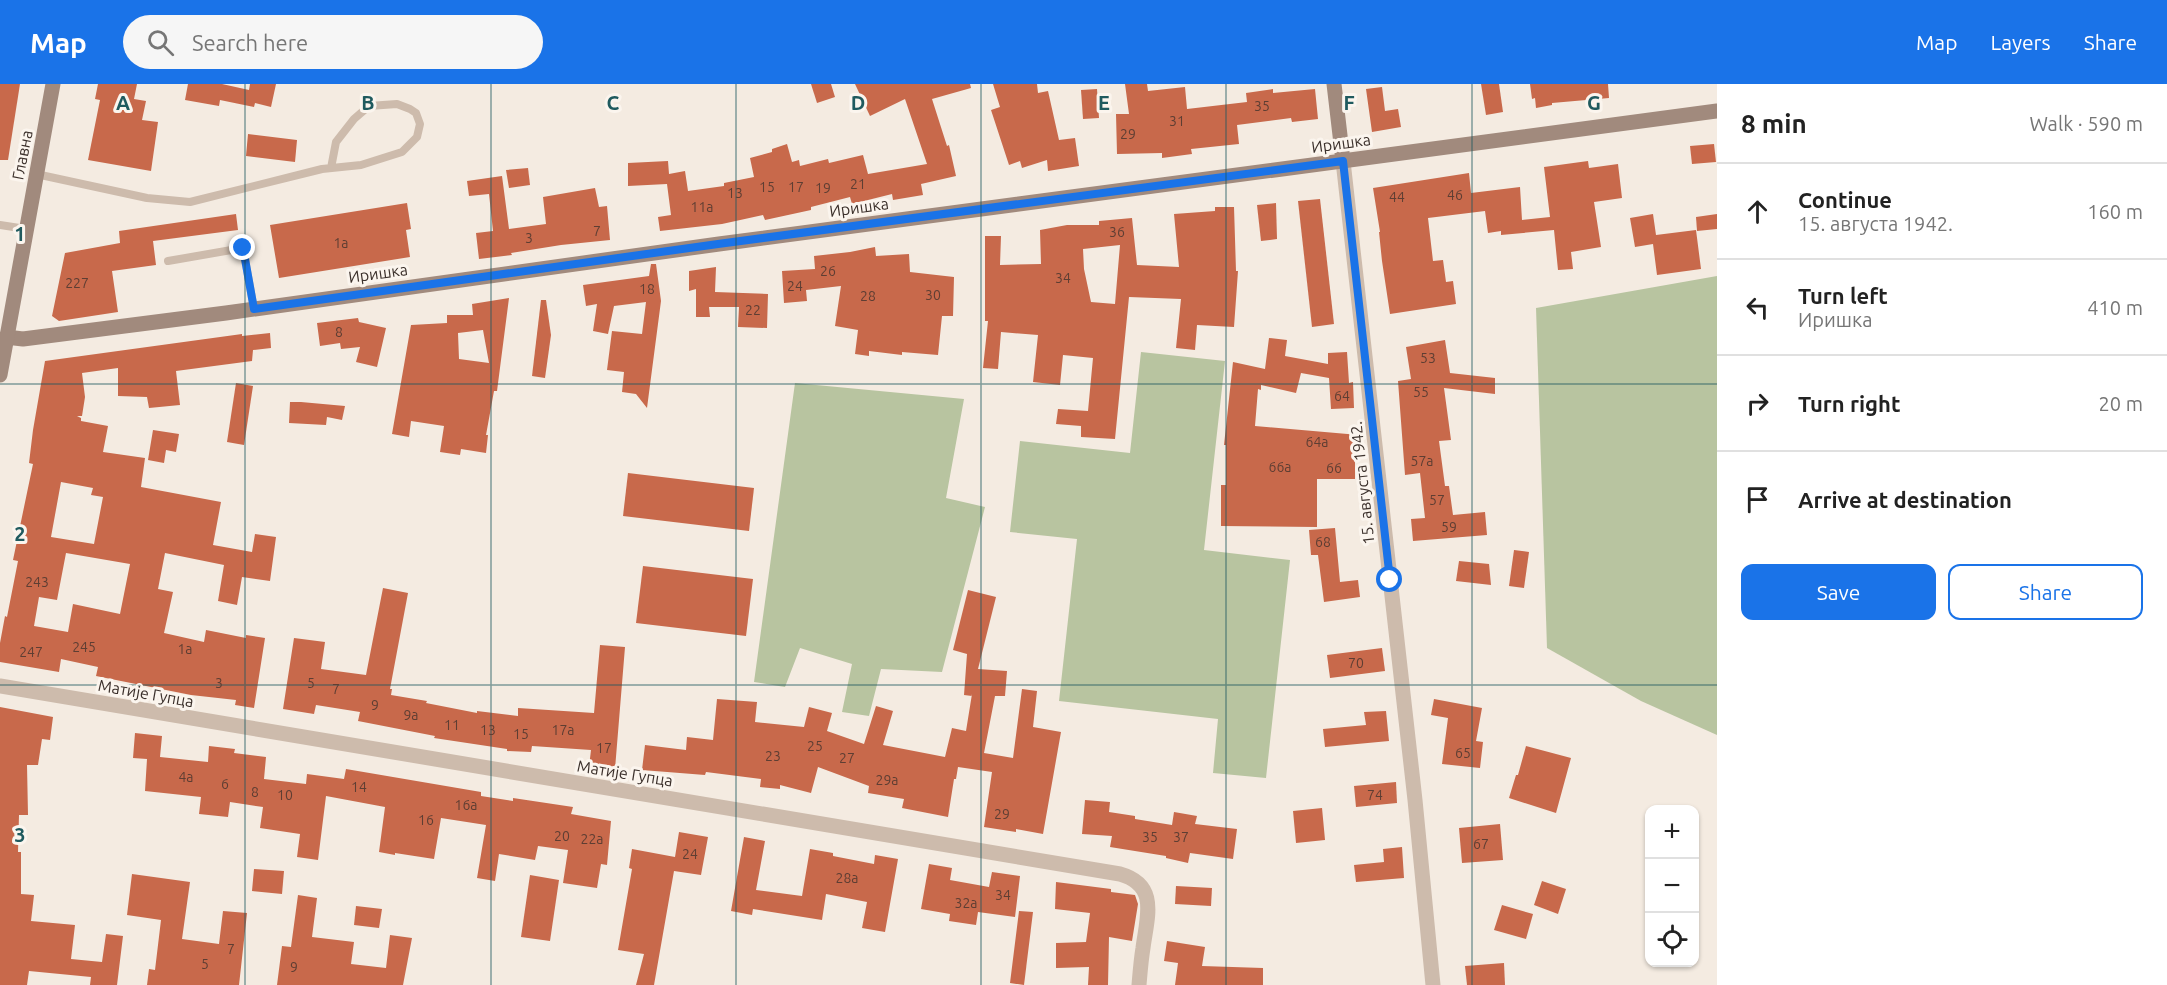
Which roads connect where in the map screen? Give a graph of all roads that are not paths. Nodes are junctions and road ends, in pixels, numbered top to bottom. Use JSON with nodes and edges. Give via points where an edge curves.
{"nodes":[{"id":1,"x":53,"y":84,"type":"edge"},
{"id":2,"x":1334,"y":84,"type":"edge"},
{"id":3,"x":1717,"y":111,"type":"edge"},
{"id":4,"x":1343,"y":161,"type":"junction"},
{"id":5,"x":331,"y":168,"type":"junction"},
{"id":6,"x":36,"y":174,"type":"junction"},
{"id":7,"x":0,"y":225,"type":"edge"},
{"id":8,"x":26,"y":229,"type":"junction"},
{"id":9,"x":168,"y":261,"type":"dead end"},
{"id":10,"x":254,"y":309,"type":"junction"},
{"id":11,"x":6,"y":337,"type":"junction"},
{"id":12,"x":0,"y":375,"type":"edge"},
{"id":13,"x":0,"y":686,"type":"edge"},
{"id":14,"x":1139,"y":985,"type":"edge"},
{"id":15,"x":1433,"y":985,"type":"edge"}],
"edges":[{"from":1,"to":6,"type":"street","name":"Главна"},
{"from":2,"to":4,"type":"street","name":"15. августа 1942."},
{"from":3,"to":4,"type":"street","name":"Иришка"},
{"from":4,"to":10,"type":"street","name":"Иришка"},
{"from":4,"to":15,"type":"street","name":"15. августа 1942."},
{"from":5,"to":5,"type":"lane","via":[[361,165],[402,152],[417,137],[420,124],[416,114],[397,104],[369,106],[336,142]]},
{"from":5,"to":6,"type":"lane","via":[[190,201],[147,198]]},
{"from":6,"to":8,"type":"street","name":"Главна"},
{"from":7,"to":8,"type":"lane"},
{"from":8,"to":11,"type":"street","name":"Главна"},
{"from":9,"to":10,"type":"lane","via":[[243,248]]},
{"from":10,"to":11,"type":"street","name":"Иришка","via":[[23,339]]},
{"from":11,"to":12,"type":"street","name":"Главна"},
{"from":13,"to":14,"type":"street","name":"Матије Гупца","via":[[1120,874],[1137,882],[1148,899]]}]}
